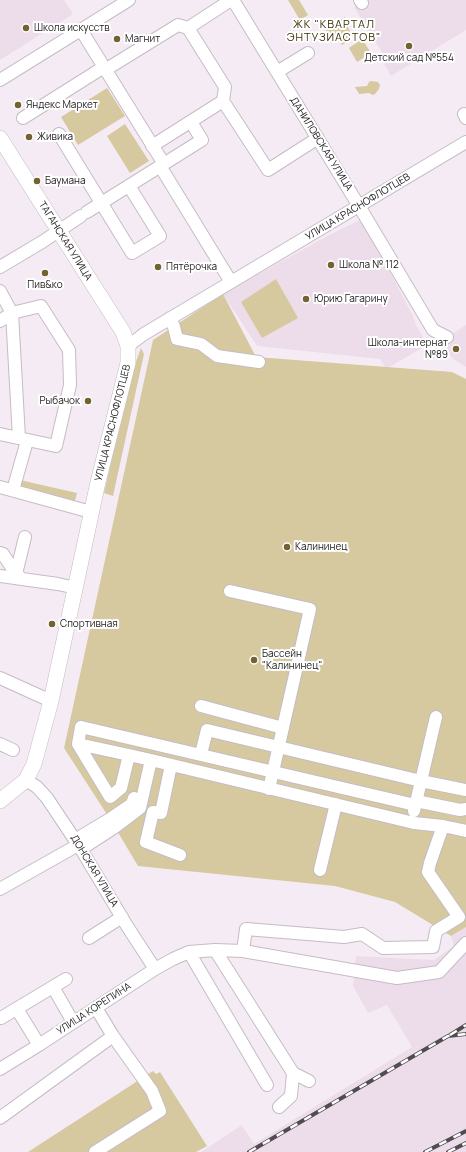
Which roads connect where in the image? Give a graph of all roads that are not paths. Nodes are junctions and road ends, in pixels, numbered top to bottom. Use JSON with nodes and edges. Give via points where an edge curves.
{"nodes":[{"id":1,"x":129,"y":0,"type":"edge"},
{"id":2,"x":232,"y":0,"type":"edge"},
{"id":3,"x":188,"y":28,"type":"junction"},
{"id":4,"x":81,"y":30,"type":"junction"},
{"id":5,"x":308,"y":53,"type":"dead end"},
{"id":6,"x":104,"y":68,"type":"junction"},
{"id":7,"x":277,"y":72,"type":"junction"},
{"id":8,"x":0,"y":80,"type":"edge"},
{"id":9,"x":224,"y":101,"type":"junction"},
{"id":10,"x":23,"y":118,"type":"dead end"},
{"id":11,"x":191,"y":122,"type":"junction"},
{"id":12,"x":59,"y":134,"type":"dead end"},
{"id":13,"x":0,"y":138,"type":"edge"},
{"id":14,"x":318,"y":138,"type":"junction"},
{"id":15,"x":466,"y":142,"type":"edge"},
{"id":16,"x":152,"y":146,"type":"junction"},
{"id":17,"x":162,"y":165,"type":"junction"},
{"id":18,"x":129,"y":186,"type":"junction"},
{"id":19,"x":101,"y":203,"type":"junction"},
{"id":20,"x":359,"y":206,"type":"junction"},
{"id":21,"x":57,"y":231,"type":"junction"},
{"id":22,"x":0,"y":267,"type":"edge"},
{"id":23,"x":232,"y":282,"type":"junction"},
{"id":24,"x":0,"y":291,"type":"edge"},
{"id":25,"x":12,"y":313,"type":"junction"},
{"id":26,"x":170,"y":318,"type":"junction"},
{"id":27,"x":0,"y":321,"type":"edge"},
{"id":28,"x":447,"y":337,"type":"dead end"},
{"id":29,"x":128,"y":346,"type":"junction"},
{"id":30,"x":259,"y":362,"type":"dead end"},
{"id":31,"x":0,"y":434,"type":"edge"},
{"id":32,"x":23,"y":440,"type":"junction"},
{"id":33,"x":0,"y":488,"type":"edge"},
{"id":34,"x":13,"y":490,"type":"junction"},
{"id":35,"x":92,"y":512,"type":"junction"},
{"id":36,"x":25,"y":537,"type":"dead end"},
{"id":37,"x":0,"y":553,"type":"edge"},
{"id":38,"x":0,"y":576,"type":"edge"},
{"id":39,"x":21,"y":577,"type":"junction"},
{"id":40,"x":76,"y":588,"type":"junction"},
{"id":41,"x":230,"y":591,"type":"dead end"},
{"id":42,"x":0,"y":678,"type":"edge"},
{"id":43,"x":51,"y":701,"type":"junction"},
{"id":44,"x":201,"y":706,"type":"dead end"},
{"id":45,"x":436,"y":717,"type":"dead end"},
{"id":46,"x":283,"y":728,"type":"junction"},
{"id":47,"x":147,"y":742,"type":"junction"},
{"id":48,"x":0,"y":744,"type":"edge"},
{"id":49,"x":78,"y":744,"type":"junction"},
{"id":50,"x":279,"y":746,"type":"junction"},
{"id":51,"x":12,"y":750,"type":"dead end"},
{"id":52,"x":201,"y":754,"type":"junction"},
{"id":53,"x":129,"y":755,"type":"junction"},
{"id":54,"x":147,"y":759,"type":"junction"},
{"id":55,"x":171,"y":765,"type":"junction"},
{"id":56,"x":273,"y":771,"type":"junction"},
{"id":57,"x":26,"y":780,"type":"junction"},
{"id":58,"x":421,"y":781,"type":"junction"},
{"id":59,"x":269,"y":789,"type":"junction"},
{"id":60,"x":466,"y":790,"type":"edge"},
{"id":61,"x":0,"y":801,"type":"edge"},
{"id":62,"x":416,"y":803,"type":"junction"},
{"id":63,"x":336,"y":804,"type":"junction"},
{"id":64,"x":466,"y":809,"type":"edge"},
{"id":65,"x":411,"y":822,"type":"junction"},
{"id":66,"x":443,"y":826,"type":"junction"},
{"id":67,"x":466,"y":831,"type":"edge"},
{"id":68,"x":78,"y":845,"type":"junction"},
{"id":69,"x":180,"y":855,"type":"dead end"},
{"id":70,"x":320,"y":870,"type":"dead end"},
{"id":71,"x":0,"y":890,"type":"edge"},
{"id":72,"x":122,"y":917,"type":"junction"},
{"id":73,"x":89,"y":938,"type":"dead end"},
{"id":74,"x":466,"y":943,"type":"edge"},
{"id":75,"x":215,"y":950,"type":"junction"},
{"id":76,"x":243,"y":951,"type":"junction"},
{"id":77,"x":190,"y":952,"type":"junction"},
{"id":78,"x":155,"y":969,"type":"junction"},
{"id":79,"x":66,"y":979,"type":"dead end"},
{"id":80,"x":53,"y":987,"type":"junction"},
{"id":81,"x":96,"y":1008,"type":"junction"},
{"id":82,"x":17,"y":1009,"type":"junction"},
{"id":83,"x":2,"y":1018,"type":"dead end"},
{"id":84,"x":73,"y":1022,"type":"junction"},
{"id":85,"x":113,"y":1036,"type":"junction"},
{"id":86,"x":39,"y":1045,"type":"junction"},
{"id":87,"x":0,"y":1069,"type":"edge"},
{"id":88,"x":293,"y":1073,"type":"junction"},
{"id":89,"x":309,"y":1081,"type":"dead end"},
{"id":90,"x":267,"y":1086,"type":"dead end"},
{"id":91,"x":279,"y":1107,"type":"dead end"},
{"id":92,"x":0,"y":1118,"type":"edge"},
{"id":93,"x":95,"y":1152,"type":"edge"}],
"edges":[{"from":1,"to":4,"type":"street"},
{"from":2,"to":3,"type":"street"},
{"from":2,"to":7,"type":"street","name":"ДАНИЛОВСКАЯ УЛИЦА"},
{"from":3,"to":6,"type":"street","via":[[178,25]]},
{"from":3,"to":9,"type":"street","via":[[225,87]]},
{"from":4,"to":6,"type":"street"},
{"from":4,"to":8,"type":"street"},
{"from":5,"to":7,"type":"street"},
{"from":6,"to":10,"type":"street"},
{"from":6,"to":16,"type":"street"},
{"from":7,"to":14,"type":"street","name":"ДАНИЛОВСКАЯ УЛИЦА"},
{"from":9,"to":11,"type":"street"},
{"from":9,"to":14,"type":"street","via":[[268,170]]},
{"from":11,"to":16,"type":"street"},
{"from":11,"to":17,"type":"street","via":[[202,140]]},
{"from":12,"to":19,"type":"street"},
{"from":13,"to":21,"type":"main road","name":"ТАГАНСКАЯ УЛИЦА"},
{"from":14,"to":20,"type":"street","name":"ДАНИЛОВСКАЯ УЛИЦА"},
{"from":15,"to":20,"type":"street","name":"УЛИЦА КРАСНОФЛОТЦЕВ"},
{"from":16,"to":17,"type":"street"},
{"from":17,"to":18,"type":"street"},
{"from":17,"to":23,"type":"street"},
{"from":18,"to":19,"type":"street"},
{"from":18,"to":19,"type":"street","via":[[160,236],[132,253]]},
{"from":19,"to":21,"type":"street"},
{"from":20,"to":23,"type":"street","name":"УЛИЦА КРАСНОФЛОТЦЕВ"},
{"from":20,"to":28,"type":"street","name":"ДАНИЛОВСКАЯ УЛИЦА","via":[[433,330]]},
{"from":21,"to":22,"type":"street"},
{"from":21,"to":29,"type":"main road","name":"ТАГАНСКАЯ УЛИЦА","via":[[123,332]]},
{"from":23,"to":26,"type":"street","name":"УЛИЦА КРАСНОФЛОТЦЕВ"},
{"from":24,"to":25,"type":"street"},
{"from":25,"to":27,"type":"street"},
{"from":25,"to":32,"type":"street"},
{"from":25,"to":32,"type":"street","via":[[41,306],[69,350],[70,385],[56,446]]},
{"from":26,"to":29,"type":"street","name":"УЛИЦА КРАСНОФЛОТЦЕВ"},
{"from":26,"to":30,"type":"street","via":[[176,339],[201,344],[217,356]]},
{"from":29,"to":35,"type":"main road","name":"УЛИЦА КРАСНОФЛОТЦЕВ","via":[[128,363]]},
{"from":31,"to":32,"type":"street"},
{"from":32,"to":34,"type":"street"},
{"from":33,"to":34,"type":"street"},
{"from":34,"to":35,"type":"street"},
{"from":35,"to":40,"type":"main road","name":"УЛИЦА КРАСНОФЛОТЦЕВ"},
{"from":36,"to":39,"type":"street"},
{"from":37,"to":39,"type":"street"},
{"from":38,"to":39,"type":"street"},
{"from":39,"to":40,"type":"street"},
{"from":40,"to":43,"type":"main road","name":"УЛИЦА КРАСНОФЛОТЦЕВ"},
{"from":41,"to":46,"type":"street","via":[[310,609]]},
{"from":42,"to":43,"type":"street"},
{"from":43,"to":57,"type":"main road","name":"УЛИЦА КРАСНОФЛОТЦЕВ","via":[[34,764]]},
{"from":44,"to":46,"type":"street"},
{"from":45,"to":58,"type":"street"},
{"from":46,"to":50,"type":"street"},
{"from":47,"to":49,"type":"street","via":[[82,727]]},
{"from":47,"to":52,"type":"street"},
{"from":47,"to":54,"type":"street"},
{"from":48,"to":51,"type":"street"},
{"from":49,"to":53,"type":"street"},
{"from":49,"to":53,"type":"street","via":[[110,796],[121,788]]},
{"from":50,"to":52,"type":"street","via":[[207,730]]},
{"from":50,"to":56,"type":"street"},
{"from":50,"to":58,"type":"street"},
{"from":52,"to":56,"type":"street"},
{"from":53,"to":54,"type":"street"},
{"from":54,"to":55,"type":"street"},
{"from":54,"to":68,"type":"street","via":[[140,808],[115,827]]},
{"from":55,"to":59,"type":"street"},
{"from":55,"to":69,"type":"street","via":[[161,813],[153,812],[146,842]]},
{"from":56,"to":59,"type":"street"},
{"from":56,"to":62,"type":"street"},
{"from":57,"to":61,"type":"main road","name":"УЛИЦА КРАСНОФЛОТЦЕВ"},
{"from":57,"to":68,"type":"street","name":"ДОНСКАЯ УЛИЦА","via":[[47,798]]},
{"from":58,"to":60,"type":"street"},
{"from":58,"to":62,"type":"street"},
{"from":59,"to":63,"type":"street"},
{"from":62,"to":64,"type":"street"},
{"from":62,"to":65,"type":"street"},
{"from":63,"to":65,"type":"street"},
{"from":63,"to":70,"type":"street"},
{"from":65,"to":66,"type":"street"},
{"from":66,"to":67,"type":"street"},
{"from":66,"to":76,"type":"street","via":[[428,872],[459,917],[436,931],[433,947],[383,948],[362,934],[344,938],[246,929]]},
{"from":68,"to":71,"type":"street"},
{"from":68,"to":72,"type":"street","name":"ДОНСКАЯ УЛИЦА"},
{"from":72,"to":73,"type":"street"},
{"from":72,"to":78,"type":"street","name":"ДОНСКАЯ УЛИЦА"},
{"from":74,"to":76,"type":"street","name":"УЛИЦА КОРЕПИНА","via":[[439,972],[397,978]]},
{"from":75,"to":76,"type":"street","name":"УЛИЦА КОРЕПИНА"},
{"from":75,"to":77,"type":"street","name":"УЛИЦА КОРЕПИНА"},
{"from":75,"to":88,"type":"street"},
{"from":77,"to":78,"type":"street","name":"УЛИЦА КОРЕПИНА"},
{"from":77,"to":90,"type":"street"},
{"from":78,"to":81,"type":"street","name":"УЛИЦА КОРЕПИНА"},
{"from":79,"to":80,"type":"street"},
{"from":80,"to":82,"type":"street"},
{"from":80,"to":84,"type":"street"},
{"from":81,"to":84,"type":"street","name":"УЛИЦА КОРЕПИНА"},
{"from":81,"to":85,"type":"street"},
{"from":82,"to":83,"type":"street"},
{"from":82,"to":86,"type":"street"},
{"from":84,"to":86,"type":"street","name":"УЛИЦА КОРЕПИНА"},
{"from":85,"to":92,"type":"street"},
{"from":85,"to":93,"type":"street","via":[[152,1091],[160,1111]]},
{"from":86,"to":87,"type":"street","name":"УЛИЦА КОРЕПИНА"},
{"from":88,"to":89,"type":"street"},
{"from":88,"to":91,"type":"street","via":[[292,1096]]}]}
